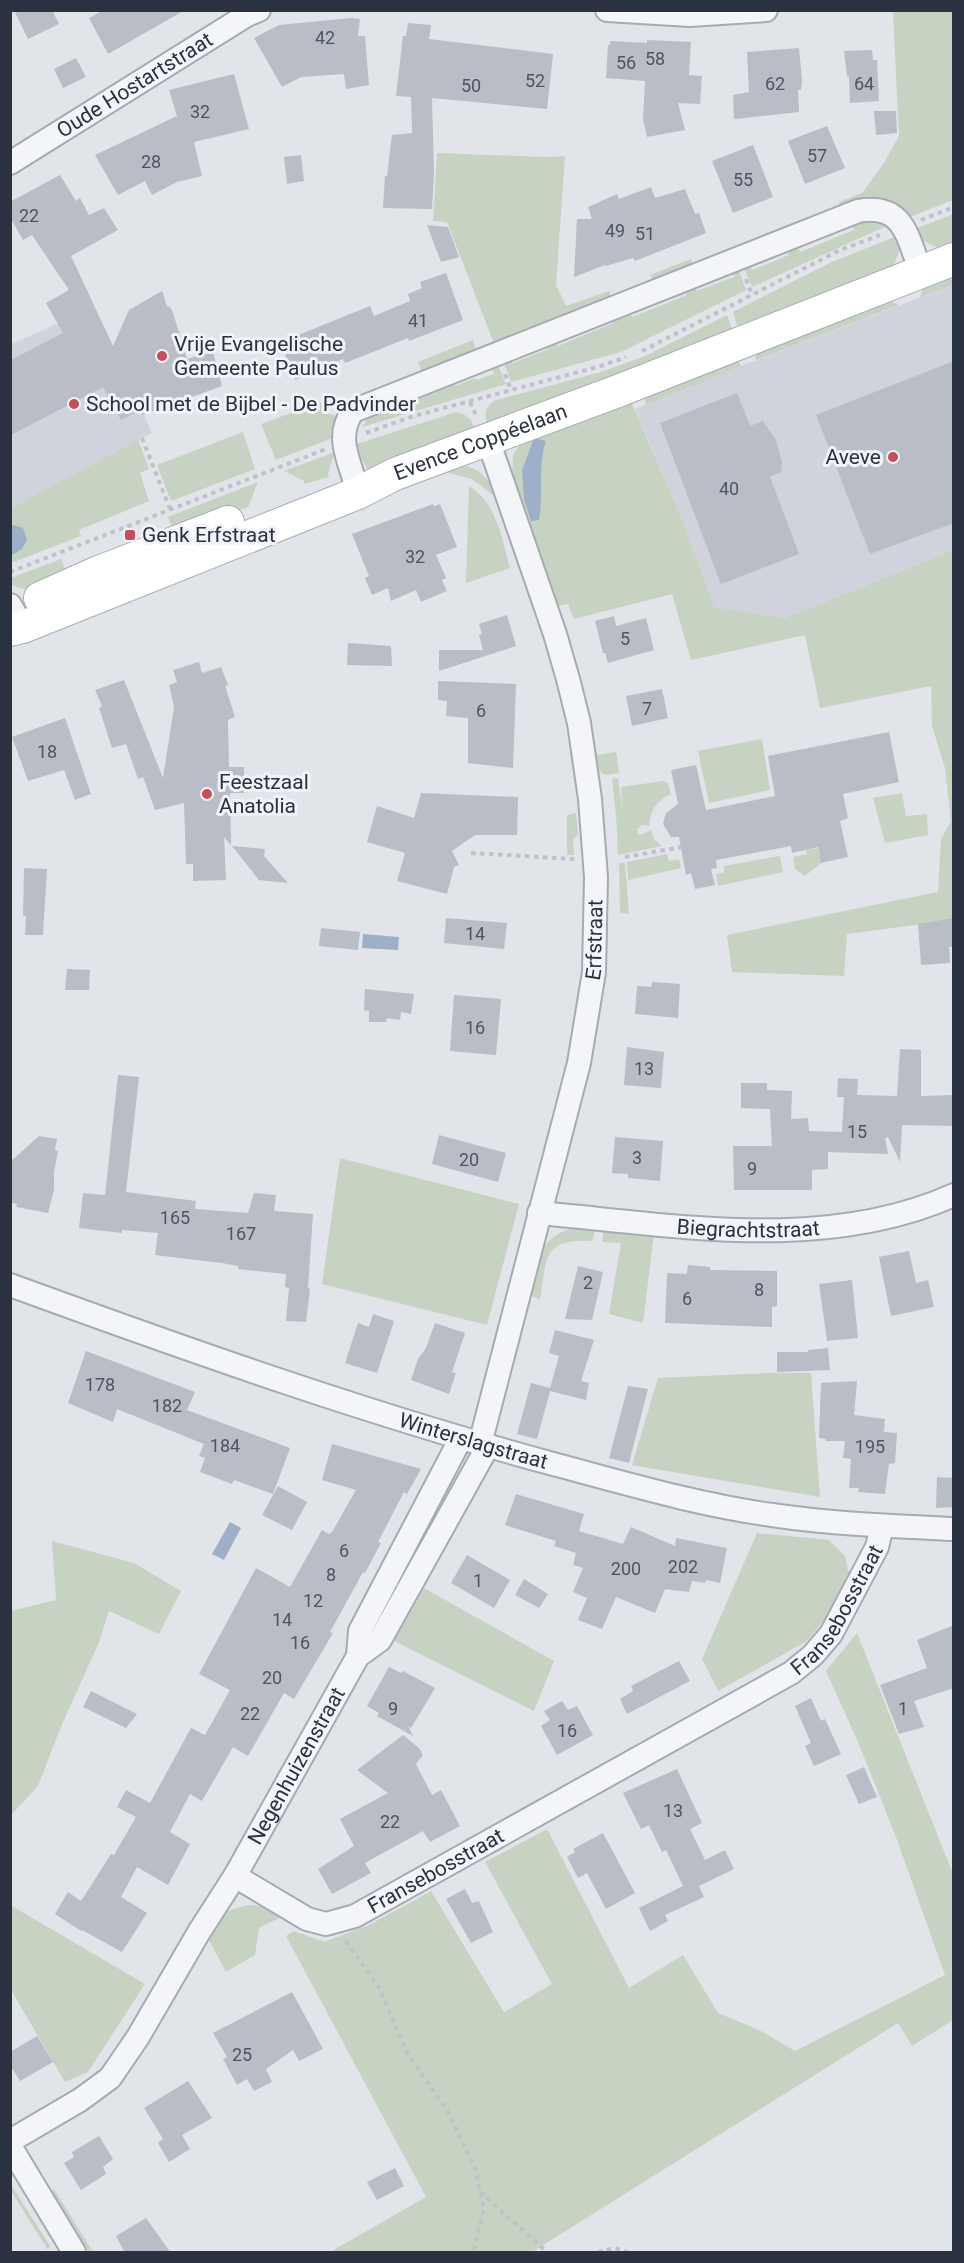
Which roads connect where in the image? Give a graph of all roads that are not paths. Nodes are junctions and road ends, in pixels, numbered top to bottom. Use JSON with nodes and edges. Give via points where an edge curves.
{"nodes":[{"id":1,"x":259,"y":10,"type":"edge"},
{"id":2,"x":606,"y":10,"type":"edge"},
{"id":3,"x":766,"y":10,"type":"edge"},
{"id":4,"x":10,"y":163,"type":"edge"},
{"id":5,"x":954,"y":259,"type":"edge"},
{"id":6,"x":921,"y":272,"type":"junction"},
{"id":7,"x":488,"y":440,"type":"junction"},
{"id":8,"x":357,"y":486,"type":"junction"},
{"id":9,"x":14,"y":618,"type":"edge"},
{"id":10,"x":954,"y":1195,"type":"edge"},
{"id":11,"x":539,"y":1213,"type":"junction"},
{"id":12,"x":10,"y":1285,"type":"edge"},
{"id":13,"x":476,"y":1443,"type":"junction"},
{"id":14,"x":882,"y":1526,"type":"junction"},
{"id":15,"x":954,"y":1529,"type":"edge"},
{"id":16,"x":235,"y":1876,"type":"junction"},
{"id":17,"x":10,"y":2141,"type":"edge"},
{"id":18,"x":10,"y":2146,"type":"edge"},
{"id":19,"x":74,"y":2253,"type":"edge"}],
"edges":[{"from":1,"to":4,"type":"street","name":"Oude Hostartstraat"},
{"from":2,"to":3,"type":"street","via":[[690,15]]},
{"from":5,"to":6,"type":"street","name":"Evence Coppéelaan"},
{"from":6,"to":7,"type":"street","name":"Evence Coppéelaan"},
{"from":6,"to":8,"type":"street","via":[[896,217],[873,208],[858,211],[353,411],[342,441]]},
{"from":7,"to":8,"type":"street","name":"Evence Coppéelaan"},
{"from":7,"to":11,"type":"street","name":"Erfstraat","via":[[568,679],[579,723],[595,844],[594,972],[579,1063]]},
{"from":8,"to":9,"type":"street","name":"Evence Coppéelaan"},
{"from":10,"to":11,"type":"street","name":"Biegrachtstraat","via":[[872,1221],[805,1231],[718,1229]]},
{"from":11,"to":13,"type":"street","name":"Erfstraat"},
{"from":12,"to":13,"type":"street","name":"Winterslagstraat","via":[[265,1377]]},
{"from":13,"to":14,"type":"street","name":"Winterslagstraat","via":[[679,1498],[772,1515]]},
{"from":13,"to":16,"type":"street","name":"Negenhuizenstraat","via":[[360,1631],[358,1656]]},
{"from":14,"to":15,"type":"street","name":"Winterslagstraat"},
{"from":14,"to":16,"type":"street","name":"Fransebosstraat","via":[[877,1547],[831,1634],[791,1673],[355,1916],[326,1924],[307,1919]]},
{"from":16,"to":17,"type":"street","via":[[110,2078]]},
{"from":18,"to":19,"type":"street"}]}
